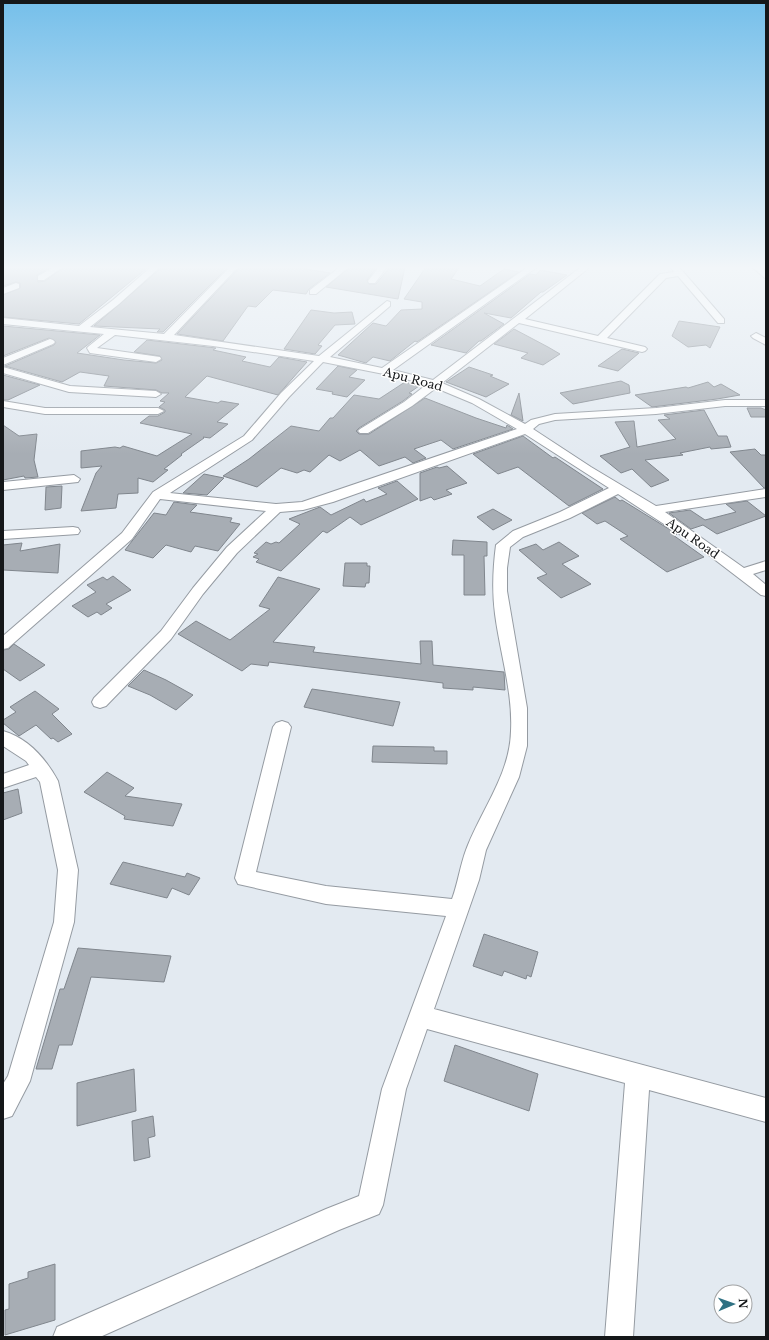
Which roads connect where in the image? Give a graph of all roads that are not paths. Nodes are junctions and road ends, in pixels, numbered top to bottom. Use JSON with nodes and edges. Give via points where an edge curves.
{"nodes":[{"id":1,"x":94,"y":330,"type":"edge"},
{"id":2,"x":174,"y":330,"type":"edge"},
{"id":3,"x":358,"y":330,"type":"edge"},
{"id":4,"x":443,"y":330,"type":"edge"},
{"id":5,"x":505,"y":330,"type":"edge"},
{"id":6,"x":559,"y":330,"type":"edge"},
{"id":7,"x":609,"y":330,"type":"edge"},
{"id":8,"x":112,"y":332,"type":"junction"},
{"id":9,"x":168,"y":336,"type":"junction"},
{"id":10,"x":756,"y":336,"type":"dead end"},
{"id":11,"x":600,"y":339,"type":"junction"},
{"id":12,"x":50,"y":342,"type":"dead end"},
{"id":13,"x":766,"y":342,"type":"edge"},
{"id":14,"x":642,"y":349,"type":"dead end"},
{"id":15,"x":156,"y":359,"type":"dead end"},
{"id":16,"x":321,"y":359,"type":"junction"},
{"id":17,"x":3,"y":362,"type":"edge"},
{"id":18,"x":3,"y":370,"type":"edge"},
{"id":19,"x":384,"y":371,"type":"junction"},
{"id":20,"x":434,"y":383,"type":"junction"},
{"id":21,"x":156,"y":394,"type":"dead end"},
{"id":22,"x":766,"y":403,"type":"edge"},
{"id":23,"x":3,"y":404,"type":"edge"},
{"id":24,"x":158,"y":410,"type":"dead end"},
{"id":25,"x":525,"y":430,"type":"junction"},
{"id":26,"x":364,"y":431,"type":"dead end"},
{"id":27,"x":74,"y":479,"type":"dead end"},
{"id":28,"x":3,"y":486,"type":"edge"},
{"id":29,"x":617,"y":489,"type":"junction"},
{"id":30,"x":766,"y":493,"type":"edge"},
{"id":31,"x":157,"y":496,"type":"junction"},
{"id":32,"x":276,"y":508,"type":"junction"},
{"id":33,"x":654,"y":510,"type":"junction"},
{"id":34,"x":73,"y":531,"type":"dead end"},
{"id":35,"x":3,"y":535,"type":"edge"},
{"id":36,"x":766,"y":565,"type":"edge"},
{"id":37,"x":743,"y":574,"type":"junction"},
{"id":38,"x":766,"y":592,"type":"edge"},
{"id":39,"x":3,"y":644,"type":"edge"},
{"id":40,"x":100,"y":702,"type":"dead end"},
{"id":41,"x":282,"y":727,"type":"dead end"},
{"id":42,"x":3,"y":737,"type":"edge"},
{"id":43,"x":41,"y":768,"type":"junction"},
{"id":44,"x":3,"y":781,"type":"edge"},
{"id":45,"x":458,"y":908,"type":"junction"},
{"id":46,"x":420,"y":1016,"type":"junction"},
{"id":47,"x":638,"y":1075,"type":"junction"},
{"id":48,"x":3,"y":1107,"type":"edge"},
{"id":49,"x":766,"y":1110,"type":"edge"},
{"id":50,"x":67,"y":1337,"type":"edge"},
{"id":51,"x":619,"y":1337,"type":"edge"}],
"edges":[{"from":1,"to":8,"type":"street","name":"Apu Road"},
{"from":2,"to":9,"type":"street"},
{"from":3,"to":16,"type":"street"},
{"from":4,"to":19,"type":"street"},
{"from":5,"to":20,"type":"street"},
{"from":6,"to":11,"type":"street"},
{"from":7,"to":11,"type":"street"},
{"from":8,"to":9,"type":"street","name":"Apu Road"},
{"from":8,"to":15,"type":"street","via":[[92,348],[94,352]]},
{"from":9,"to":16,"type":"street","name":"Apu Road"},
{"from":10,"to":13,"type":"street"},
{"from":11,"to":14,"type":"street"},
{"from":12,"to":17,"type":"street"},
{"from":16,"to":19,"type":"street","name":"Apu Road"},
{"from":16,"to":31,"type":"street","via":[[248,438]]},
{"from":18,"to":21,"type":"street","via":[[69,389]]},
{"from":19,"to":20,"type":"street","name":"Apu Road"},
{"from":20,"to":25,"type":"street","name":"Apu Road","via":[[502,413]]},
{"from":20,"to":26,"type":"street","via":[[408,404]]},
{"from":22,"to":25,"type":"street","via":[[725,403],[656,411],[555,417],[535,422]]},
{"from":23,"to":24,"type":"street","via":[[45,411]]},
{"from":25,"to":29,"type":"street","name":"Apu Road"},
{"from":25,"to":32,"type":"street","via":[[328,499],[303,506]]},
{"from":27,"to":28,"type":"street"},
{"from":29,"to":33,"type":"street","name":"Apu Road"},
{"from":29,"to":45,"type":"street","via":[[518,534],[503,545],[499,560],[499,579],[520,732],[508,781],[476,851]]},
{"from":30,"to":33,"type":"street"},
{"from":31,"to":32,"type":"street"},
{"from":31,"to":39,"type":"street","via":[[127,536]]},
{"from":32,"to":40,"type":"street","via":[[232,550],[198,590],[166,635]]},
{"from":33,"to":37,"type":"street","name":"Apu Road"},
{"from":34,"to":35,"type":"street"},
{"from":36,"to":37,"type":"street"},
{"from":37,"to":38,"type":"street","name":"Apu Road"},
{"from":41,"to":45,"type":"street","via":[[245,878],[326,896]]},
{"from":42,"to":43,"type":"street","via":[[32,756]]},
{"from":43,"to":44,"type":"street"},
{"from":43,"to":48,"type":"street","via":[[49,781],[68,870],[64,922],[18,1081]]},
{"from":45,"to":46,"type":"street"},
{"from":46,"to":47,"type":"street"},
{"from":46,"to":50,"type":"street","via":[[394,1089],[370,1205],[335,1218]]},
{"from":47,"to":49,"type":"street"},
{"from":47,"to":51,"type":"street"}]}
